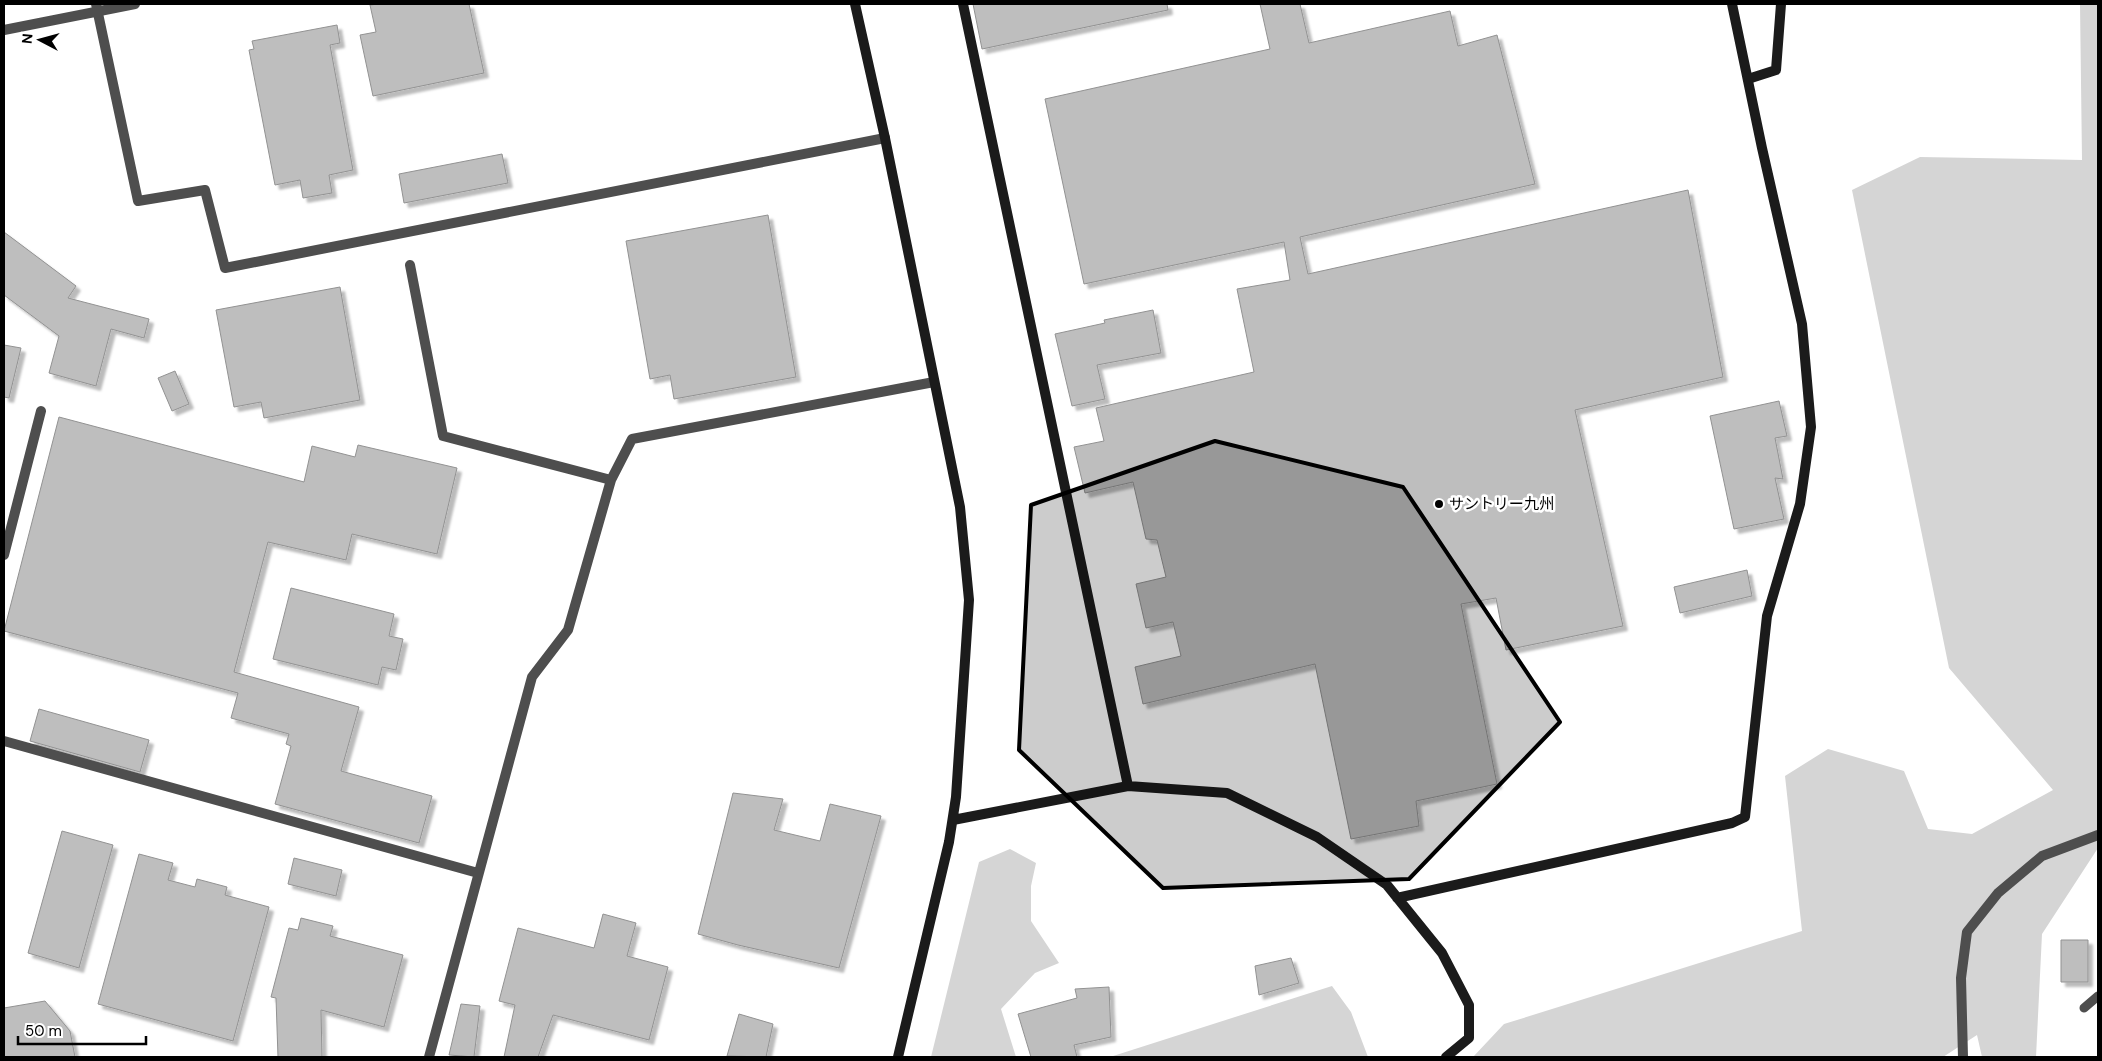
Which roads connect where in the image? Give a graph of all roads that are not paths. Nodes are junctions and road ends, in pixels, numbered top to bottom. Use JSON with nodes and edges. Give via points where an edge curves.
{"nodes":[{"id":1,"x":135,"y":4,"type":"edge"},
{"id":2,"x":854,"y":4,"type":"edge"},
{"id":3,"x":963,"y":4,"type":"edge"},
{"id":4,"x":1732,"y":4,"type":"edge"},
{"id":5,"x":1781,"y":4,"type":"edge"},
{"id":6,"x":97,"y":7,"type":"edge"},
{"id":7,"x":4,"y":30,"type":"edge"},
{"id":8,"x":1748,"y":79,"type":"junction"},
{"id":9,"x":885,"y":138,"type":"junction"},
{"id":10,"x":410,"y":265,"type":"dead end"},
{"id":11,"x":934,"y":382,"type":"junction"},
{"id":12,"x":41,"y":412,"type":"dead end"},
{"id":13,"x":611,"y":480,"type":"junction"},
{"id":14,"x":4,"y":554,"type":"edge"},
{"id":15,"x":4,"y":741,"type":"edge"},
{"id":16,"x":1128,"y":786,"type":"junction"},
{"id":17,"x":953,"y":820,"type":"junction"},
{"id":18,"x":2098,"y":835,"type":"edge"},
{"id":19,"x":478,"y":873,"type":"junction"},
{"id":20,"x":1397,"y":898,"type":"junction"},
{"id":21,"x":2098,"y":996,"type":"edge"},
{"id":22,"x":2084,"y":1008,"type":"dead end"},
{"id":23,"x":429,"y":1057,"type":"edge"},
{"id":24,"x":898,"y":1057,"type":"edge"},
{"id":25,"x":1446,"y":1057,"type":"edge"},
{"id":26,"x":1962,"y":1057,"type":"edge"}],
"edges":[{"from":1,"to":6,"type":"street"},
{"from":2,"to":9,"type":"street"},
{"from":3,"to":16,"type":"street"},
{"from":4,"to":8,"type":"street"},
{"from":5,"to":8,"type":"street","via":[[1776,70]]},
{"from":6,"to":7,"type":"street"},
{"from":6,"to":9,"type":"street","via":[[138,202],[206,190],[225,268]]},
{"from":8,"to":20,"type":"street","via":[[1802,324],[1811,427],[1800,504],[1767,616],[1745,817],[1732,823]]},
{"from":9,"to":11,"type":"street"},
{"from":10,"to":13,"type":"street","via":[[443,436]]},
{"from":11,"to":13,"type":"street","via":[[632,439]]},
{"from":11,"to":17,"type":"street","via":[[960,507],[969,600]]},
{"from":12,"to":14,"type":"street"},
{"from":13,"to":19,"type":"street","via":[[568,630],[532,677]]},
{"from":15,"to":19,"type":"street"},
{"from":16,"to":17,"type":"street"},
{"from":16,"to":20,"type":"street","via":[[1227,793],[1317,837],[1387,885]]},
{"from":17,"to":24,"type":"street"},
{"from":18,"to":26,"type":"street","via":[[2042,856],[1998,893],[1967,932],[1961,978]]},
{"from":19,"to":23,"type":"street"},
{"from":20,"to":25,"type":"street","via":[[1442,953],[1469,1005],[1469,1038]]},
{"from":21,"to":22,"type":"lane"}]}
